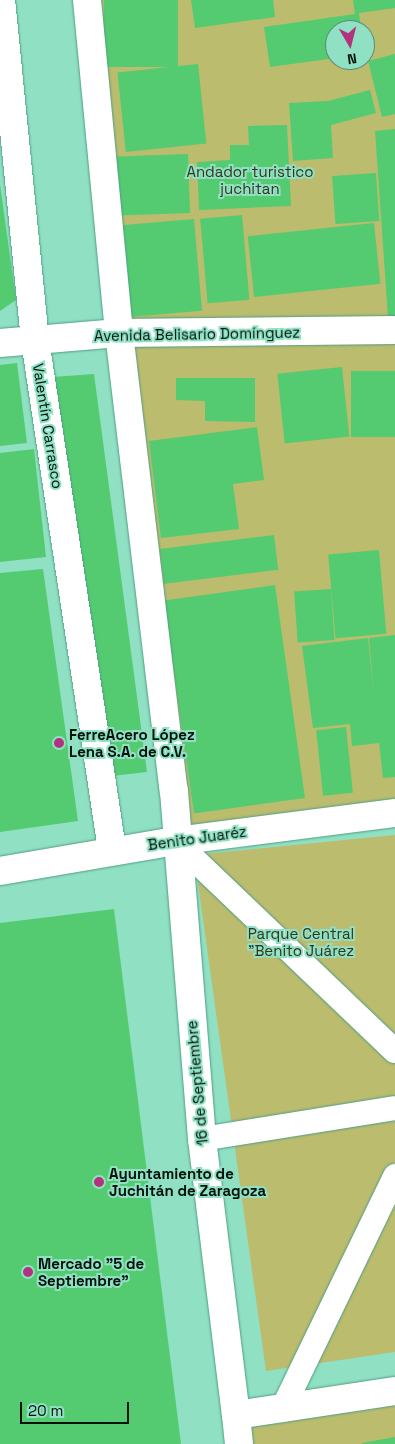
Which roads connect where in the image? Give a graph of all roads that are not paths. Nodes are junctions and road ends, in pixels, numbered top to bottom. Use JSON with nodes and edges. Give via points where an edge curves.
{"nodes":[{"id":1,"x":1,"y":0,"type":"edge"},
{"id":2,"x":87,"y":0,"type":"edge"},
{"id":3,"x":395,"y":330,"type":"edge"},
{"id":4,"x":119,"y":333,"type":"junction"},
{"id":5,"x":35,"y":340,"type":"junction"},
{"id":6,"x":0,"y":343,"type":"edge"},
{"id":7,"x":395,"y":813,"type":"edge"},
{"id":8,"x":175,"y":841,"type":"junction"},
{"id":9,"x":112,"y":850,"type":"junction"},
{"id":10,"x":0,"y":871,"type":"edge"},
{"id":11,"x":395,"y":1050,"type":"edge"},
{"id":12,"x":395,"y":1108,"type":"edge"},
{"id":13,"x":202,"y":1139,"type":"junction"},
{"id":14,"x":395,"y":1176,"type":"edge"},
{"id":15,"x":395,"y":1391,"type":"edge"},
{"id":16,"x":282,"y":1410,"type":"junction"},
{"id":17,"x":236,"y":1415,"type":"junction"},
{"id":18,"x":239,"y":1444,"type":"edge"}],
"edges":[{"from":1,"to":5,"type":"street","name":"Valentín Carrasco"},
{"from":2,"to":4,"type":"street"},
{"from":3,"to":4,"type":"street","name":"Avenida Belisario Domínguez"},
{"from":4,"to":5,"type":"street","name":"Avenida Belisario Domínguez"},
{"from":4,"to":8,"type":"street","via":[[174,791]]},
{"from":5,"to":6,"type":"street","name":"Avenida Belisario Domínguez"},
{"from":5,"to":9,"type":"street","name":"Valentín Carrasco"},
{"from":7,"to":8,"type":"street","name":"Benito Juaréz"},
{"from":8,"to":9,"type":"street","name":"Benito Juaréz"},
{"from":8,"to":11,"type":"street"},
{"from":8,"to":13,"type":"street","name":"16 de Septiembre"},
{"from":9,"to":10,"type":"street","name":"Benito Juaréz"},
{"from":12,"to":13,"type":"street"},
{"from":13,"to":17,"type":"street","name":"16 de Septiembre"},
{"from":14,"to":16,"type":"street"},
{"from":15,"to":16,"type":"street"},
{"from":16,"to":17,"type":"street"},
{"from":17,"to":18,"type":"street","name":"16 de Septiembre"}]}
